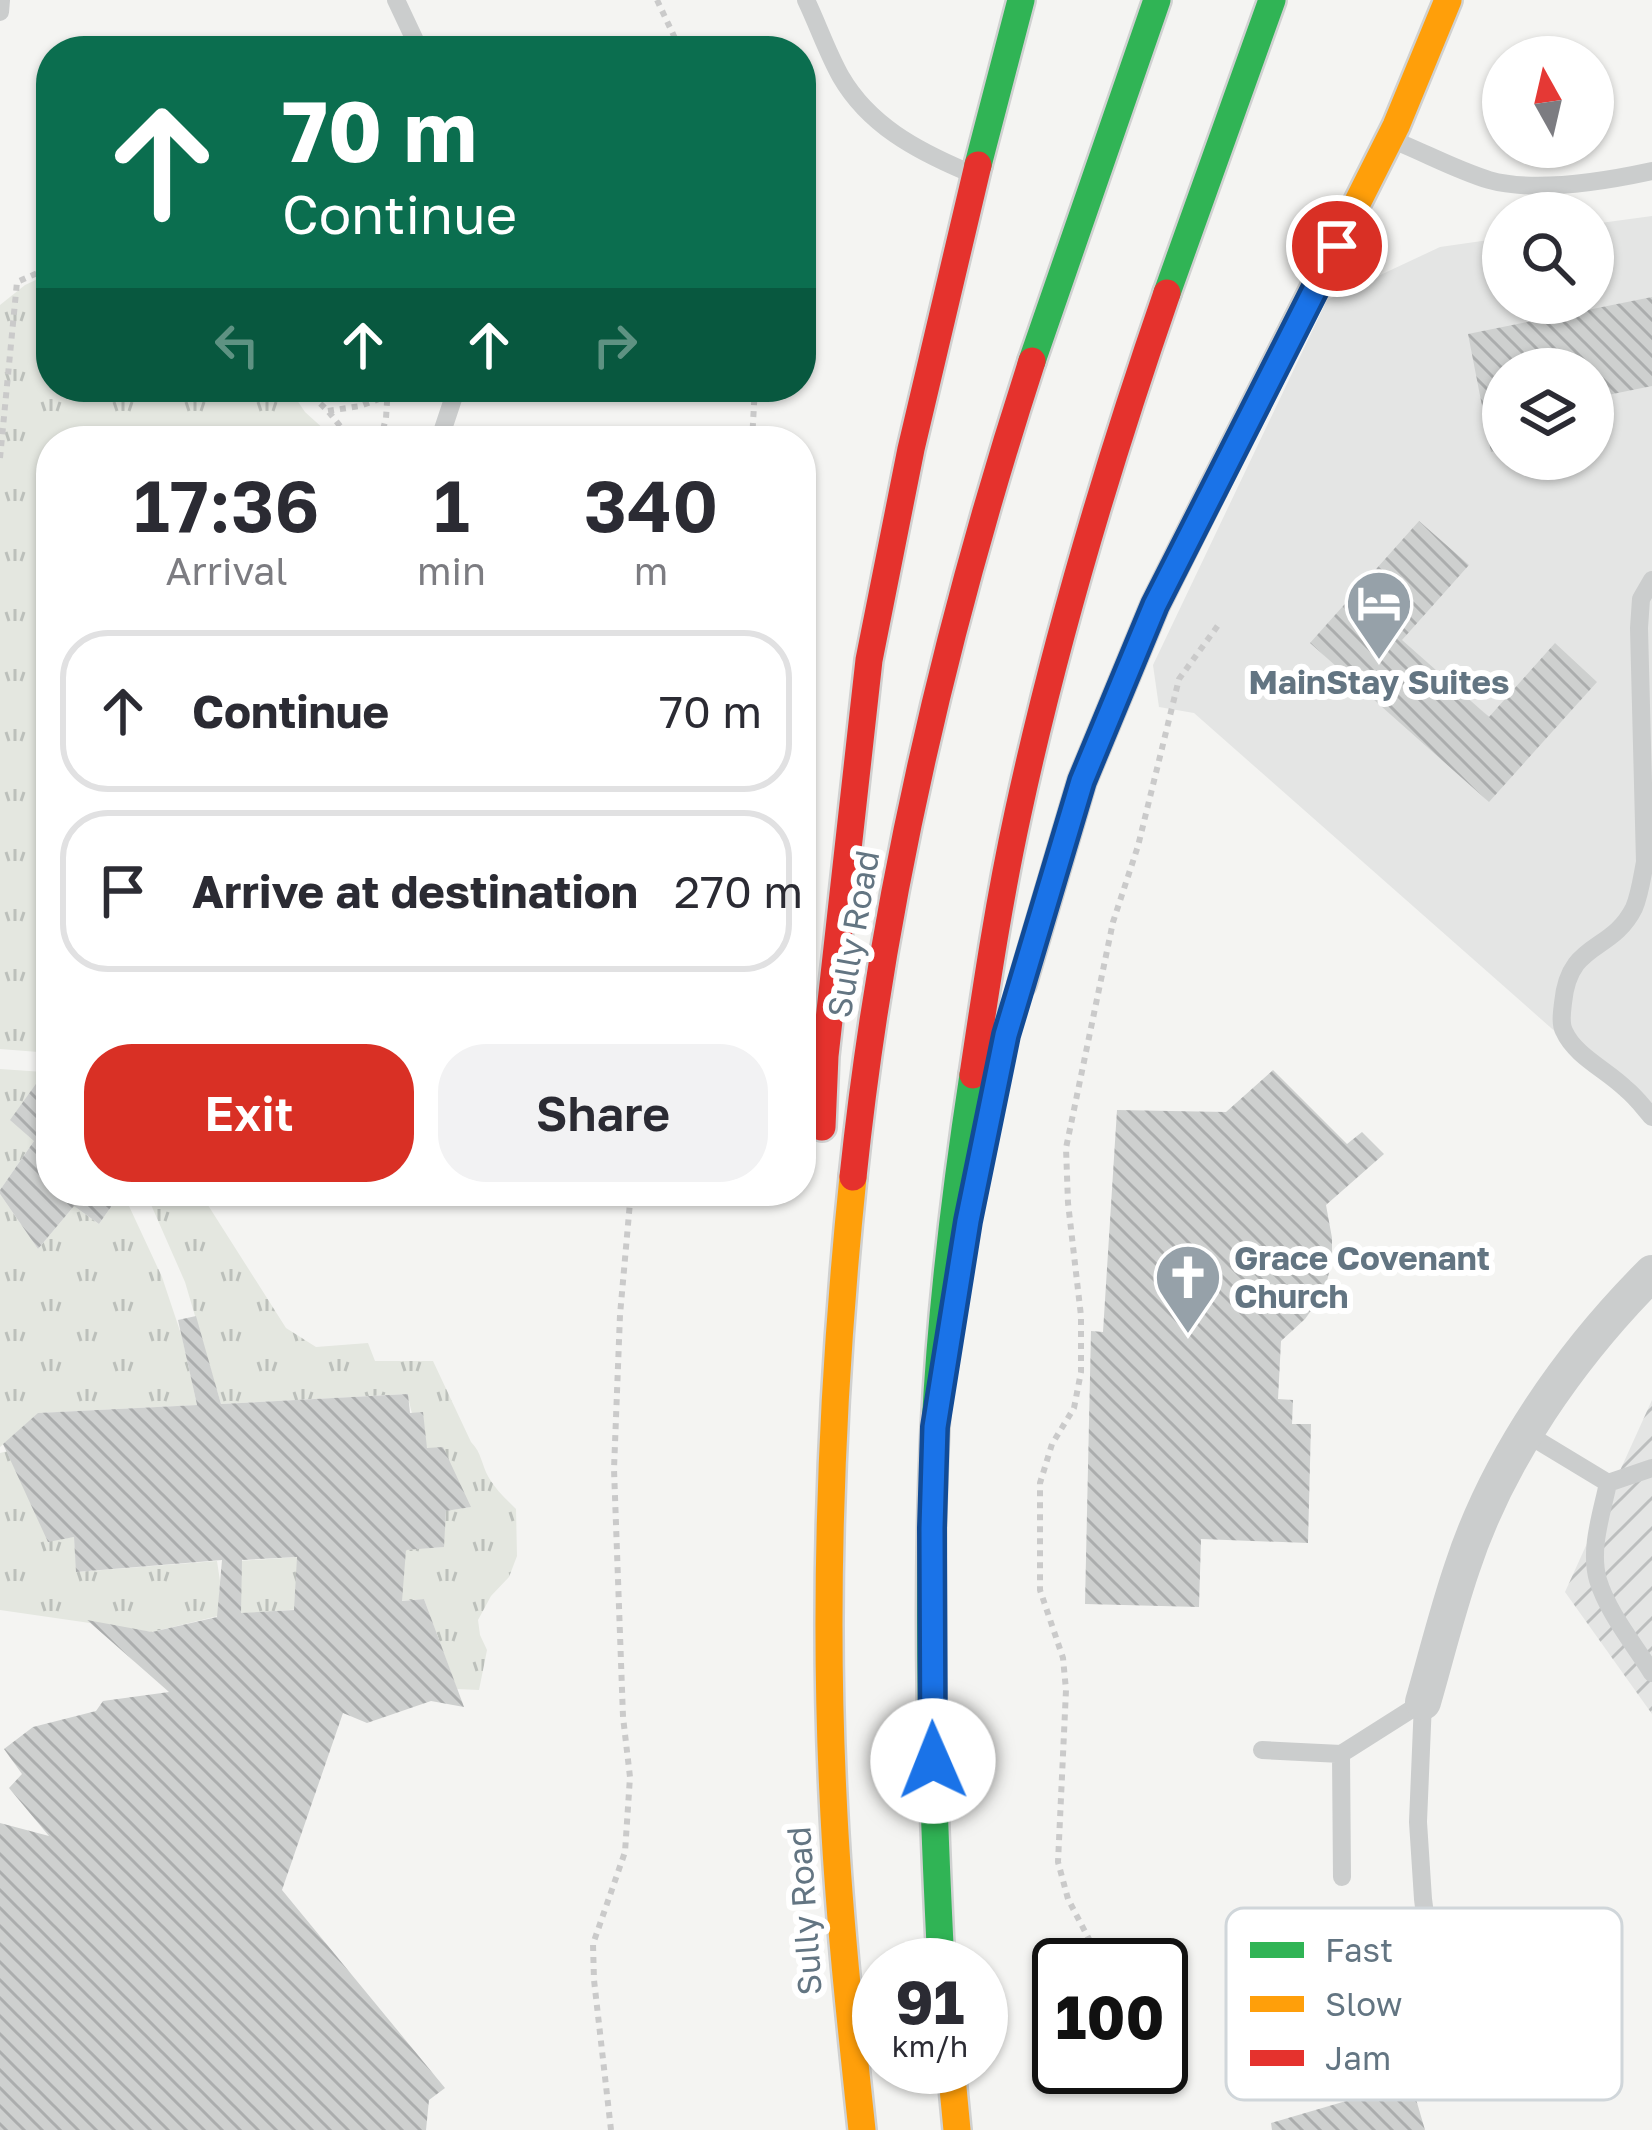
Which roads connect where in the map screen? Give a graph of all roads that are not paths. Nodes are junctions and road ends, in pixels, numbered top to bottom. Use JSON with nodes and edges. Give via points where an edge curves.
{"nodes":[{"id":1,"x":1,"y":0,"type":"edge"},
{"id":2,"x":396,"y":0,"type":"edge"},
{"id":3,"x":806,"y":0,"type":"edge"},
{"id":4,"x":1021,"y":0,"type":"edge"},
{"id":5,"x":1157,"y":0,"type":"edge"},
{"id":6,"x":1272,"y":0,"type":"edge"},
{"id":7,"x":1448,"y":0,"type":"edge"},
{"id":8,"x":0,"y":12,"type":"edge"},
{"id":9,"x":414,"y":36,"type":"edge"},
{"id":10,"x":1390,"y":139,"type":"junction"},
{"id":11,"x":1652,"y":171,"type":"edge"},
{"id":12,"x":975,"y":176,"type":"junction"},
{"id":13,"x":1652,"y":580,"type":"edge"},
{"id":14,"x":1652,"y":1117,"type":"edge"},
{"id":15,"x":820,"y":1158,"type":"dead end"},
{"id":16,"x":819,"y":1257,"type":"dead end"},
{"id":17,"x":1652,"y":1273,"type":"edge"},
{"id":18,"x":935,"y":1427,"type":"junction"},
{"id":19,"x":1527,"y":1434,"type":"junction"},
{"id":20,"x":1652,"y":1468,"type":"edge"},
{"id":21,"x":1608,"y":1483,"type":"junction"},
{"id":22,"x":828,"y":1579,"type":"junction"},
{"id":23,"x":1652,"y":1673,"type":"edge"},
{"id":24,"x":1423,"y":1702,"type":"junction"},
{"id":25,"x":1262,"y":1750,"type":"dead end"},
{"id":26,"x":1341,"y":1754,"type":"junction"},
{"id":27,"x":1342,"y":1877,"type":"dead end"},
{"id":28,"x":1424,"y":1908,"type":"edge"},
{"id":29,"x":939,"y":1938,"type":"edge"},
{"id":30,"x":954,"y":2094,"type":"edge"},
{"id":31,"x":862,"y":2130,"type":"edge"},
{"id":32,"x":958,"y":2130,"type":"edge"}],
"edges":[{"from":1,"to":8,"type":"lane"},
{"from":2,"to":9,"type":"lane"},
{"from":3,"to":12,"type":"lane","via":[[863,106],[908,144]]},
{"from":4,"to":12,"type":"highway"},
{"from":5,"to":22,"type":"highway","name":"Sully Road","via":[[984,514],[916,784],[846,1250]]},
{"from":6,"to":18,"type":"highway","via":[[1118,437],[1018,810],[968,1107]]},
{"from":7,"to":10,"type":"highway"},
{"from":10,"to":11,"type":"lane","via":[[1502,182]]},
{"from":10,"to":18,"type":"highway","via":[[1155,605],[1082,781],[1010,1025]]},
{"from":12,"to":15,"type":"highway","via":[[869,660]]},
{"from":13,"to":14,"type":"lane","via":[[1639,628],[1641,884],[1624,921],[1569,971],[1562,1021],[1579,1051]]},
{"from":16,"to":22,"type":"highway"},
{"from":17,"to":19,"type":"street","via":[[1598,1332]]},
{"from":18,"to":29,"type":"highway"},
{"from":19,"to":21,"type":"lane"},
{"from":19,"to":24,"type":"street","via":[[1463,1565]]},
{"from":20,"to":21,"type":"lane"},
{"from":21,"to":23,"type":"lane","via":[[1595,1545],[1598,1579]]},
{"from":22,"to":31,"type":"highway","name":"Sully Road","via":[[833,1840]]},
{"from":24,"to":26,"type":"lane"},
{"from":24,"to":28,"type":"lane"},
{"from":25,"to":26,"type":"lane"},
{"from":26,"to":27,"type":"lane"},
{"from":30,"to":32,"type":"highway"}]}
